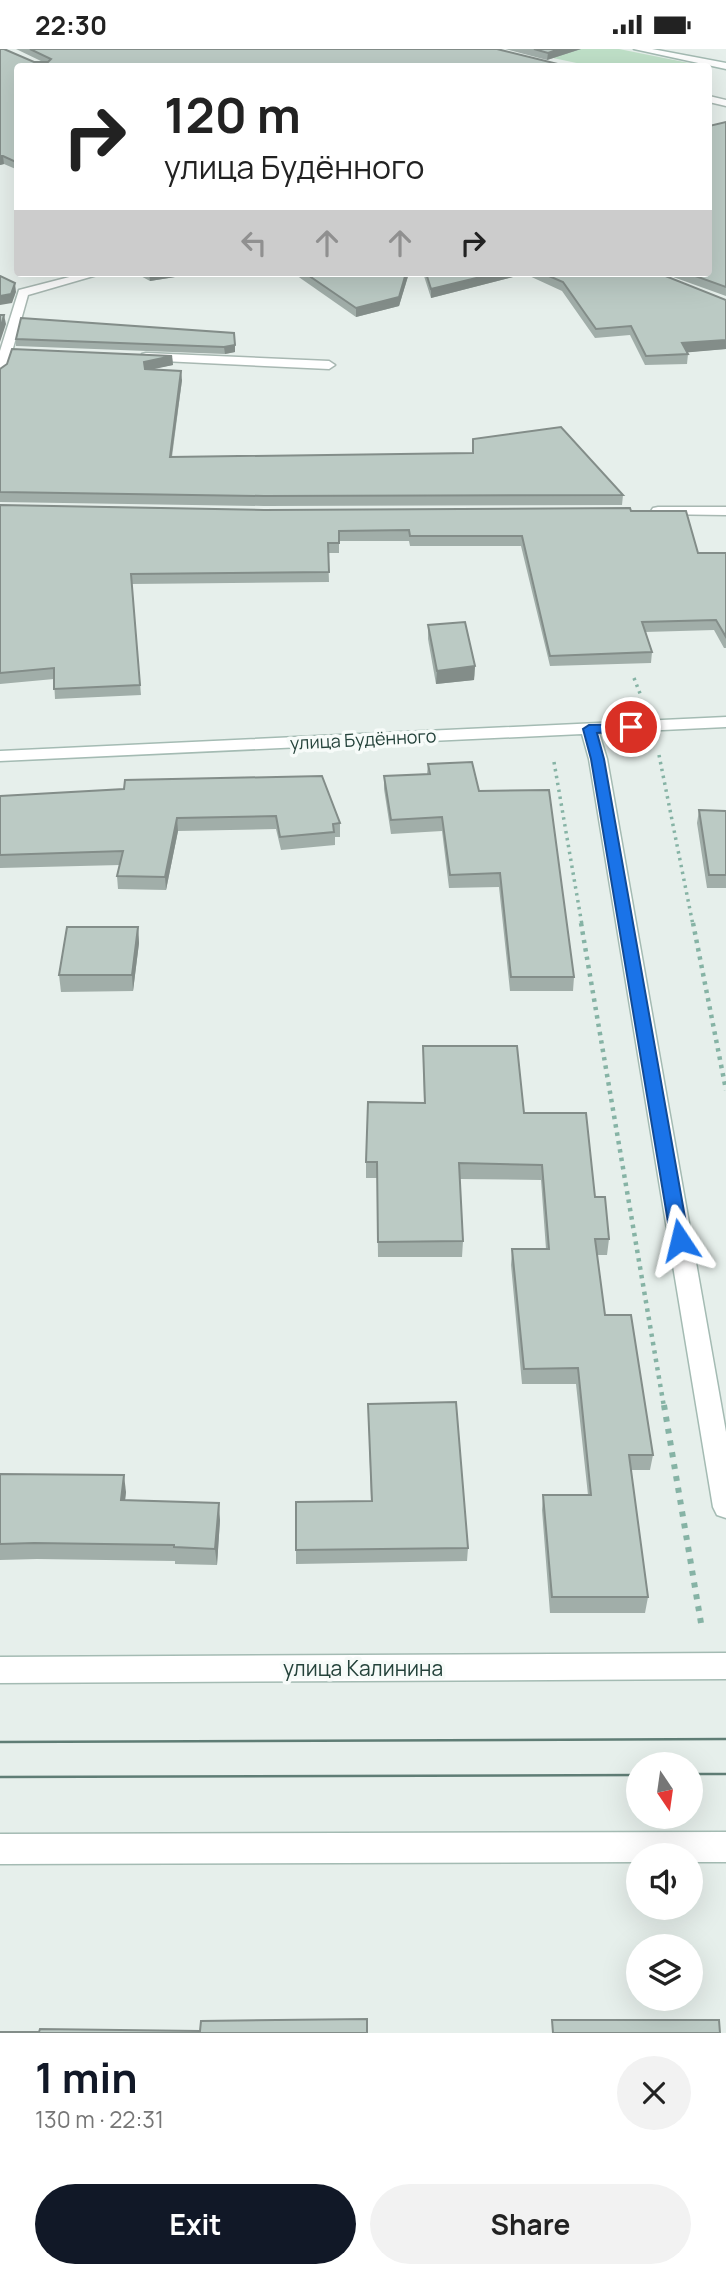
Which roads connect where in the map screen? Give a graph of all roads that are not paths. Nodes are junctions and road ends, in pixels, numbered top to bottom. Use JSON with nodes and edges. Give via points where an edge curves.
{"nodes":[{"id":1,"x":638,"y":49,"type":"edge"},
{"id":2,"x":710,"y":63,"type":"edge"},
{"id":3,"x":83,"y":277,"type":"edge"},
{"id":4,"x":128,"y":356,"type":"edge"},
{"id":5,"x":329,"y":365,"type":"dead end"},
{"id":6,"x":0,"y":373,"type":"edge"},
{"id":7,"x":646,"y":511,"type":"edge"},
{"id":8,"x":726,"y":511,"type":"edge"},
{"id":9,"x":726,"y":722,"type":"edge"},
{"id":10,"x":589,"y":729,"type":"junction"},
{"id":11,"x":0,"y":756,"type":"edge"},
{"id":12,"x":726,"y":1507,"type":"edge"},
{"id":13,"x":726,"y":1666,"type":"edge"},
{"id":14,"x":0,"y":1670,"type":"edge"},
{"id":15,"x":726,"y":1847,"type":"edge"},
{"id":16,"x":0,"y":1849,"type":"edge"}],
"edges":[{"from":1,"to":2,"type":"street"},
{"from":3,"to":6,"type":"street","via":[[23,293],[14,352]]},
{"from":4,"to":5,"type":"street"},
{"from":7,"to":8,"type":"street"},
{"from":9,"to":10,"type":"street","name":"улица Будённого"},
{"from":10,"to":11,"type":"street","name":"улица Будённого"},
{"from":10,"to":12,"type":"street"},
{"from":13,"to":14,"type":"street","name":"улица Калинина"},
{"from":15,"to":16,"type":"street"}]}
